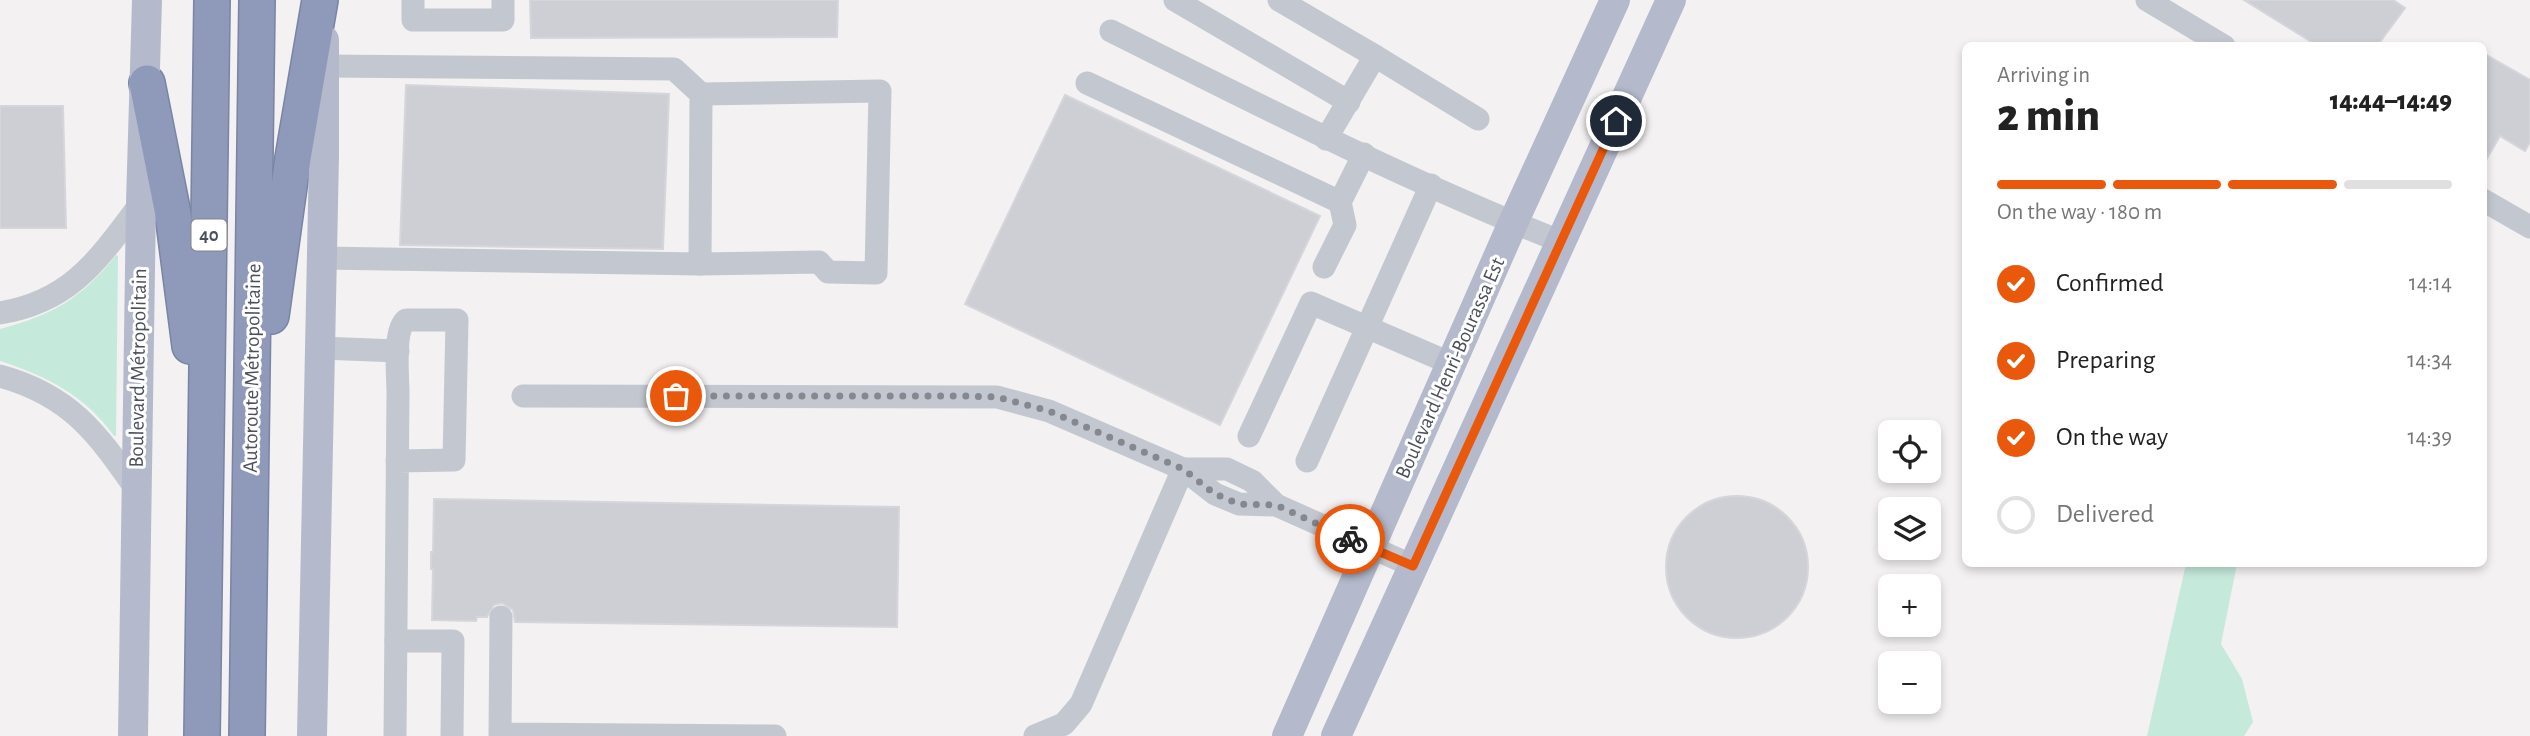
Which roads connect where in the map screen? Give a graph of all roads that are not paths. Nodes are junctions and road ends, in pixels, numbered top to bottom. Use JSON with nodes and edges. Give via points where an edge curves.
{"nodes":[{"id":1,"x":148,"y":0,"type":"edge"},
{"id":2,"x":212,"y":0,"type":"edge"},
{"id":3,"x":257,"y":0,"type":"edge"},
{"id":4,"x":322,"y":0,"type":"edge"},
{"id":5,"x":413,"y":0,"type":"edge"},
{"id":6,"x":503,"y":0,"type":"edge"},
{"id":7,"x":1175,"y":0,"type":"edge"},
{"id":8,"x":1279,"y":0,"type":"edge"},
{"id":9,"x":1615,"y":0,"type":"edge"},
{"id":10,"x":1671,"y":0,"type":"edge"},
{"id":11,"x":2147,"y":0,"type":"edge"},
{"id":12,"x":1111,"y":32,"type":"dead end"},
{"id":13,"x":2217,"y":42,"type":"edge"},
{"id":14,"x":1375,"y":55,"type":"junction"},
{"id":15,"x":324,"y":66,"type":"junction"},
{"id":16,"x":146,"y":83,"type":"junction"},
{"id":17,"x":1087,"y":83,"type":"dead end"},
{"id":18,"x":701,"y":94,"type":"junction"},
{"id":19,"x":1349,"y":102,"type":"junction"},
{"id":20,"x":1478,"y":119,"type":"dead end"},
{"id":21,"x":1326,"y":139,"type":"junction"},
{"id":22,"x":1364,"y":154,"type":"junction"},
{"id":23,"x":1431,"y":185,"type":"junction"},
{"id":24,"x":1340,"y":202,"type":"junction"},
{"id":25,"x":2487,"y":202,"type":"edge"},
{"id":26,"x":141,"y":203,"type":"junction"},
{"id":27,"x":1513,"y":223,"type":"junction"},
{"id":28,"x":2530,"y":227,"type":"edge"},
{"id":29,"x":1562,"y":242,"type":"junction"},
{"id":30,"x":322,"y":258,"type":"junction"},
{"id":31,"x":700,"y":264,"type":"junction"},
{"id":32,"x":1324,"y":267,"type":"dead end"},
{"id":33,"x":0,"y":313,"type":"edge"},
{"id":34,"x":1366,"y":328,"type":"junction"},
{"id":35,"x":320,"y":348,"type":"junction"},
{"id":36,"x":398,"y":351,"type":"junction"},
{"id":37,"x":1452,"y":364,"type":"junction"},
{"id":38,"x":0,"y":376,"type":"edge"},
{"id":39,"x":523,"y":396,"type":"dead end"},
{"id":40,"x":1249,"y":436,"type":"dead end"},
{"id":41,"x":397,"y":461,"type":"junction"},
{"id":42,"x":1307,"y":461,"type":"dead end"},
{"id":43,"x":251,"y":462,"type":"junction"},
{"id":44,"x":1183,"y":469,"type":"junction"},
{"id":45,"x":206,"y":471,"type":"junction"},
{"id":46,"x":136,"y":489,"type":"junction"},
{"id":47,"x":1371,"y":548,"type":"junction"},
{"id":48,"x":1413,"y":566,"type":"junction"},
{"id":49,"x":501,"y":618,"type":"dead end"},
{"id":50,"x":396,"y":640,"type":"junction"},
{"id":51,"x":133,"y":736,"type":"edge"},
{"id":52,"x":202,"y":736,"type":"edge"},
{"id":53,"x":247,"y":736,"type":"edge"},
{"id":54,"x":312,"y":736,"type":"edge"},
{"id":55,"x":395,"y":736,"type":"edge"},
{"id":56,"x":452,"y":736,"type":"edge"},
{"id":57,"x":775,"y":736,"type":"edge"},
{"id":58,"x":1035,"y":736,"type":"edge"},
{"id":59,"x":1287,"y":736,"type":"edge"},
{"id":60,"x":1336,"y":736,"type":"edge"}],
"edges":[{"from":1,"to":16,"type":"main road","name":"Boulevard Métropolitain"},
{"from":2,"to":45,"type":"highway","number":"40"},
{"from":3,"to":43,"type":"highway","name":"Autoroute Métropolitaine","number":"40"},
{"from":4,"to":15,"type":"main road"},
{"from":4,"to":43,"type":"highway","via":[[293,158]]},
{"from":5,"to":6,"type":"street","via":[[413,20],[503,20]]},
{"from":7,"to":19,"type":"street"},
{"from":8,"to":14,"type":"street"},
{"from":9,"to":27,"type":"main road","name":"Boulevard Henri-Bourassa Est"},
{"from":10,"to":29,"type":"main road"},
{"from":11,"to":13,"type":"street"},
{"from":12,"to":21,"type":"street"},
{"from":14,"to":19,"type":"street"},
{"from":14,"to":20,"type":"street"},
{"from":15,"to":18,"type":"street","via":[[674,69]]},
{"from":15,"to":30,"type":"main road"},
{"from":16,"to":26,"type":"main road","name":"Boulevard Métropolitain"},
{"from":16,"to":45,"type":"highway","via":[[173,214]]},
{"from":17,"to":24,"type":"street"},
{"from":18,"to":31,"type":"street"},
{"from":18,"to":31,"type":"street","via":[[880,91],[876,273],[828,272],[819,262]]},
{"from":19,"to":21,"type":"street"},
{"from":21,"to":22,"type":"street"},
{"from":22,"to":23,"type":"street"},
{"from":22,"to":24,"type":"street"},
{"from":23,"to":27,"type":"street"},
{"from":23,"to":34,"type":"street"},
{"from":24,"to":32,"type":"street","via":[[1345,225]]},
{"from":25,"to":28,"type":"street"},
{"from":26,"to":33,"type":"street","via":[[68,287],[44,301]]},
{"from":26,"to":46,"type":"main road","name":"Boulevard Métropolitain"},
{"from":27,"to":29,"type":"street"},
{"from":27,"to":37,"type":"main road","name":"Boulevard Henri-Bourassa Est"},
{"from":29,"to":48,"type":"main road"},
{"from":30,"to":31,"type":"street"},
{"from":30,"to":35,"type":"main road"},
{"from":34,"to":37,"type":"street"},
{"from":34,"to":40,"type":"street","via":[[1311,303]]},
{"from":34,"to":42,"type":"street"},
{"from":35,"to":36,"type":"street"},
{"from":35,"to":54,"type":"main road"},
{"from":36,"to":41,"type":"street"},
{"from":36,"to":41,"type":"street","via":[[399,330],[406,320],[457,320],[454,460]]},
{"from":37,"to":47,"type":"main road","name":"Boulevard Henri-Bourassa Est"},
{"from":38,"to":46,"type":"street","via":[[67,406],[108,449]]},
{"from":39,"to":44,"type":"street","via":[[997,397],[1049,411]]},
{"from":41,"to":50,"type":"street"},
{"from":43,"to":53,"type":"highway","name":"Autoroute Métropolitaine","number":"40"},
{"from":44,"to":47,"type":"street","via":[[1227,469],[1252,481],[1276,505]]},
{"from":44,"to":58,"type":"street","via":[[1081,704],[1064,724]]},
{"from":45,"to":52,"type":"highway","number":"40"},
{"from":46,"to":51,"type":"main road","name":"Boulevard Métropolitain"},
{"from":47,"to":48,"type":"street"},
{"from":47,"to":59,"type":"main road","name":"Boulevard Henri-Bourassa Est"},
{"from":48,"to":60,"type":"main road"},
{"from":49,"to":57,"type":"street","via":[[500,734]]},
{"from":50,"to":55,"type":"street"},
{"from":50,"to":56,"type":"street","via":[[453,641]]}]}
